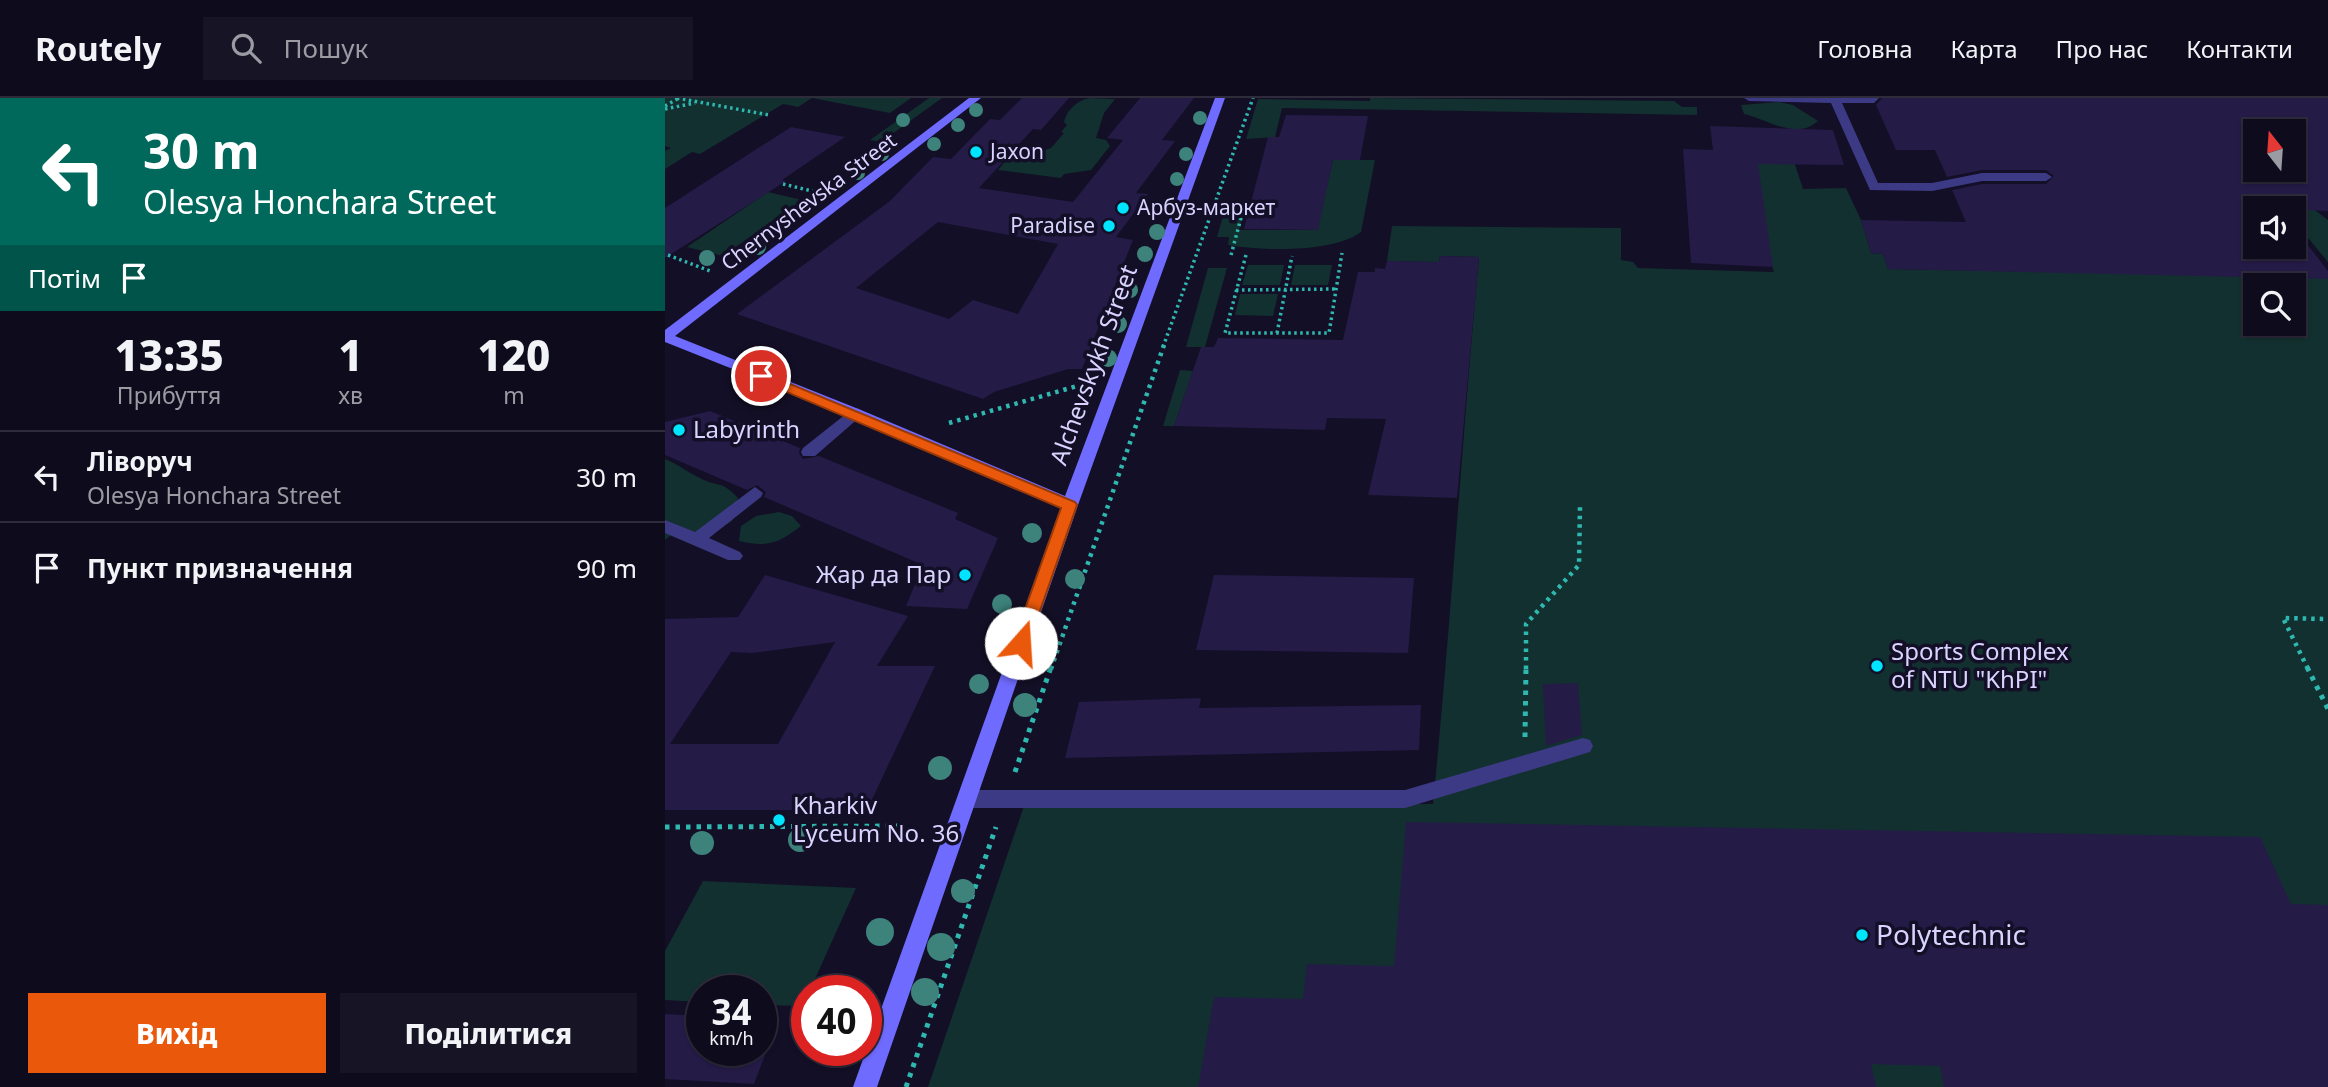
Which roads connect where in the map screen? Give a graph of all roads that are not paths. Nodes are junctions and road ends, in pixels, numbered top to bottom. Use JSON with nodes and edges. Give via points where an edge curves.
{"nodes":[{"id":1,"x":976,"y":98,"type":"edge"},
{"id":2,"x":1220,"y":98,"type":"edge"},
{"id":3,"x":1749,"y":98,"type":"edge"},
{"id":4,"x":1874,"y":98,"type":"edge"},
{"id":5,"x":1835,"y":100,"type":"edge"},
{"id":6,"x":2046,"y":177,"type":"dead end"},
{"id":7,"x":665,"y":337,"type":"edge"},
{"id":8,"x":856,"y":414,"type":"junction"},
{"id":9,"x":809,"y":452,"type":"dead end"},
{"id":10,"x":755,"y":493,"type":"dead end"},
{"id":11,"x":1070,"y":505,"type":"junction"},
{"id":12,"x":665,"y":526,"type":"edge"},
{"id":13,"x":696,"y":540,"type":"junction"},
{"id":14,"x":734,"y":556,"type":"dead end"},
{"id":15,"x":1583,"y":746,"type":"dead end"},
{"id":16,"x":967,"y":799,"type":"junction"},
{"id":17,"x":865,"y":1087,"type":"edge"}],
"edges":[{"from":1,"to":7,"type":"street","name":"Chernyshevska Street"},
{"from":2,"to":11,"type":"street","name":"Alchevskykh Street"},
{"from":3,"to":5,"type":"lane"},
{"from":4,"to":5,"type":"lane"},
{"from":5,"to":6,"type":"lane","via":[[1874,187],[1932,187],[1982,177]]},
{"from":7,"to":8,"type":"street"},
{"from":8,"to":9,"type":"lane"},
{"from":8,"to":11,"type":"street"},
{"from":10,"to":13,"type":"lane"},
{"from":11,"to":16,"type":"street","name":"Alchevskykh Street"},
{"from":12,"to":13,"type":"lane"},
{"from":13,"to":14,"type":"lane"},
{"from":15,"to":16,"type":"lane","via":[[1405,799]]},
{"from":16,"to":17,"type":"street","name":"Alchevskykh Street"}]}
